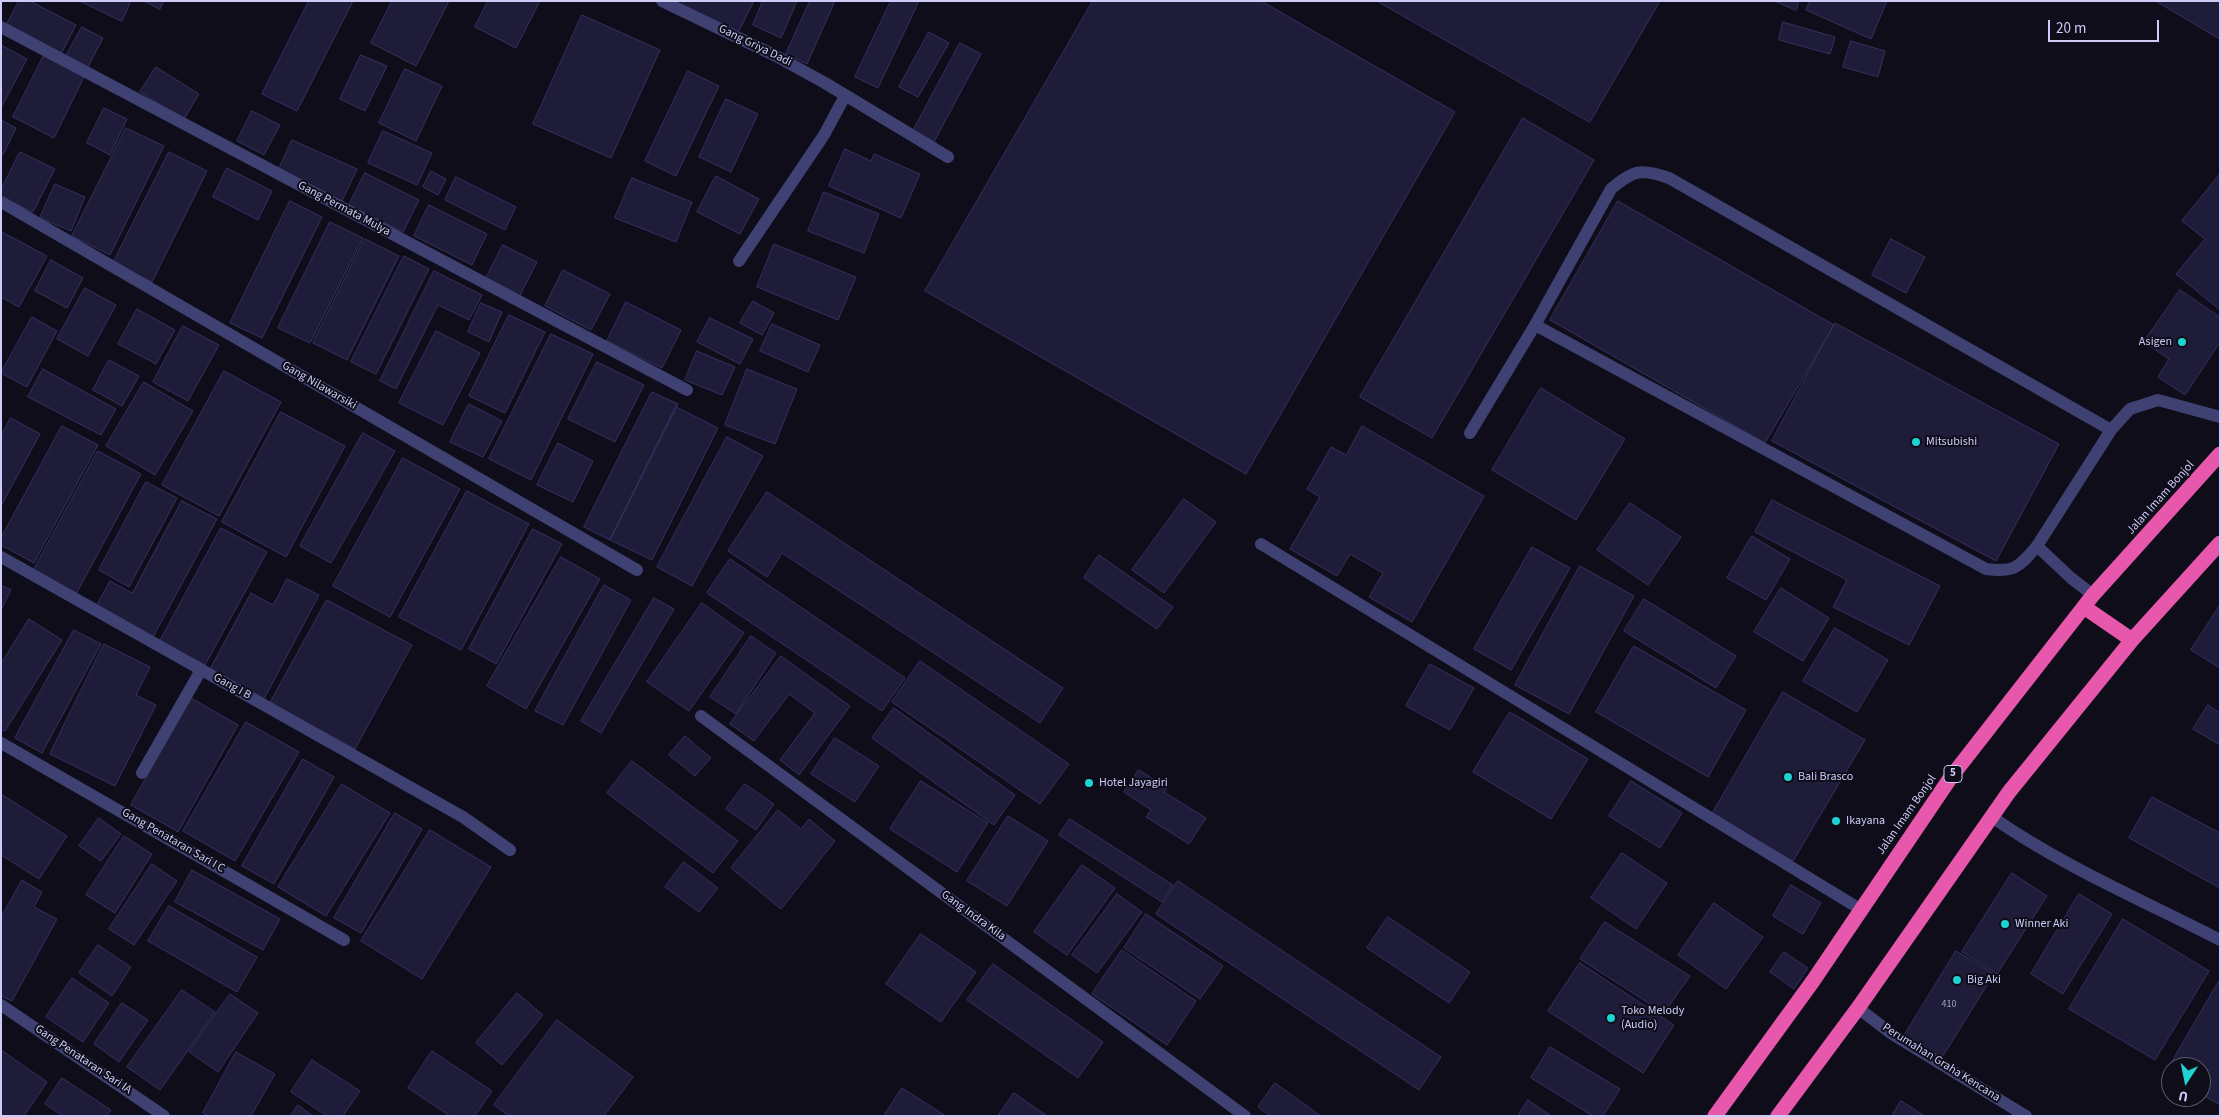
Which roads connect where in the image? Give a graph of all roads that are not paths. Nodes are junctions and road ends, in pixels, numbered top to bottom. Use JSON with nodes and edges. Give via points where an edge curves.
{"nodes":[{"id":1,"x":662,"y":1,"type":"edge"},
{"id":2,"x":1,"y":27,"type":"edge"},
{"id":3,"x":845,"y":96,"type":"junction"},
{"id":4,"x":948,"y":157,"type":"dead end"},
{"id":5,"x":1,"y":202,"type":"edge"},
{"id":6,"x":739,"y":261,"type":"dead end"},
{"id":7,"x":1535,"y":326,"type":"junction"},
{"id":8,"x":686,"y":390,"type":"dead end"},
{"id":9,"x":2220,"y":417,"type":"edge"},
{"id":10,"x":2111,"y":430,"type":"junction"},
{"id":11,"x":1470,"y":433,"type":"dead end"},
{"id":12,"x":2220,"y":454,"type":"edge"},
{"id":13,"x":2220,"y":543,"type":"edge"},
{"id":14,"x":1262,"y":544,"type":"dead end"},
{"id":15,"x":2037,"y":546,"type":"junction"},
{"id":16,"x":1,"y":557,"type":"edge"},
{"id":17,"x":637,"y":570,"type":"dead end"},
{"id":18,"x":2094,"y":595,"type":"junction"},
{"id":19,"x":2084,"y":607,"type":"junction"},
{"id":20,"x":2132,"y":640,"type":"junction"},
{"id":21,"x":201,"y":670,"type":"junction"},
{"id":22,"x":701,"y":716,"type":"dead end"},
{"id":23,"x":1,"y":743,"type":"edge"},
{"id":24,"x":142,"y":773,"type":"dead end"},
{"id":25,"x":1992,"y":817,"type":"junction"},
{"id":26,"x":510,"y":850,"type":"dead end"},
{"id":27,"x":1860,"y":909,"type":"junction"},
{"id":28,"x":344,"y":940,"type":"dead end"},
{"id":29,"x":2220,"y":940,"type":"edge"},
{"id":30,"x":1,"y":1005,"type":"edge"},
{"id":31,"x":1858,"y":1008,"type":"junction"},
{"id":32,"x":164,"y":1116,"type":"edge"},
{"id":33,"x":1245,"y":1116,"type":"edge"},
{"id":34,"x":1715,"y":1116,"type":"edge"},
{"id":35,"x":1778,"y":1116,"type":"edge"},
{"id":36,"x":2026,"y":1116,"type":"edge"}],
"edges":[{"from":1,"to":3,"type":"street","name":"Gang Griya Dadi","via":[[776,56]]},
{"from":2,"to":8,"type":"street","name":"Gang Permata Mulya"},
{"from":3,"to":4,"type":"street","name":"Gang Griya Dadi"},
{"from":3,"to":6,"type":"street","via":[[824,135]]},
{"from":5,"to":17,"type":"street","name":"Gang Nilawarsiki"},
{"from":7,"to":10,"type":"street","via":[[1611,189],[1628,174],[1647,171],[1668,178]]},
{"from":7,"to":11,"type":"street"},
{"from":7,"to":15,"type":"street","via":[[1986,569],[2004,571],[2020,566]]},
{"from":9,"to":10,"type":"street","via":[[2158,400],[2130,408]]},
{"from":10,"to":15,"type":"street"},
{"from":12,"to":18,"type":"highway","name":"Jalan Imam Bonjol","number":"5"},
{"from":13,"to":20,"type":"highway"},
{"from":14,"to":27,"type":"street"},
{"from":15,"to":18,"type":"street"},
{"from":16,"to":21,"type":"street","name":"Gang I B"},
{"from":18,"to":19,"type":"highway","name":"Jalan Imam Bonjol","number":"5"},
{"from":19,"to":20,"type":"highway"},
{"from":19,"to":27,"type":"highway","name":"Jalan Imam Bonjol","number":"5","via":[[1951,777]]},
{"from":20,"to":25,"type":"highway"},
{"from":21,"to":24,"type":"street"},
{"from":21,"to":26,"type":"street","name":"Gang I B","via":[[463,817]]},
{"from":22,"to":33,"type":"street","name":"Gang Indra Kila"},
{"from":23,"to":28,"type":"street","name":"Gang Penataran Sari I C"},
{"from":25,"to":29,"type":"street","via":[[2055,856]]},
{"from":25,"to":31,"type":"highway"},
{"from":27,"to":34,"type":"highway","name":"Jalan Imam Bonjol","number":"5","via":[[1813,981]]},
{"from":30,"to":32,"type":"street","name":"Gang Penataran Sari IA"},
{"from":31,"to":35,"type":"highway"},
{"from":31,"to":36,"type":"street","name":"Perumahan Graha Kencana","via":[[1892,1034]]}]}
